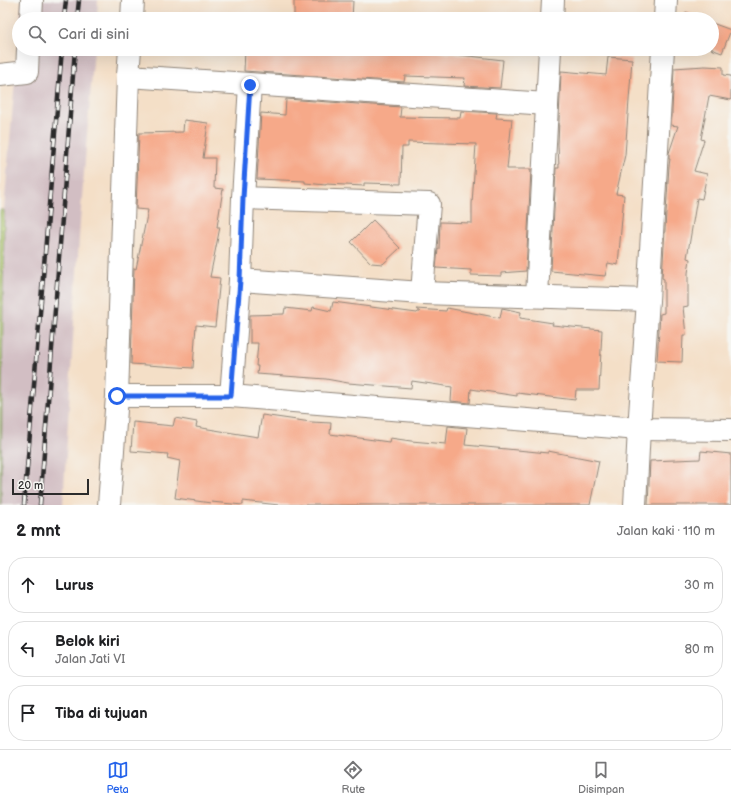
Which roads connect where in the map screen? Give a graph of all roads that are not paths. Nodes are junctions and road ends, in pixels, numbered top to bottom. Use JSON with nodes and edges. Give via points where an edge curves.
{"nodes":[{"id":1,"x":32,"y":0,"type":"edge"},
{"id":2,"x":133,"y":0,"type":"edge"},
{"id":3,"x":553,"y":0,"type":"edge"},
{"id":4,"x":666,"y":0,"type":"edge"},
{"id":5,"x":31,"y":12,"type":"edge"},
{"id":6,"x":132,"y":12,"type":"edge"},
{"id":7,"x":552,"y":12,"type":"edge"},
{"id":8,"x":665,"y":12,"type":"edge"},
{"id":9,"x":28,"y":56,"type":"edge"},
{"id":10,"x":129,"y":56,"type":"edge"},
{"id":11,"x":550,"y":56,"type":"edge"},
{"id":12,"x":663,"y":56,"type":"edge"},
{"id":13,"x":0,"y":75,"type":"edge"},
{"id":14,"x":128,"y":76,"type":"junction"},
{"id":15,"x":250,"y":85,"type":"junction"},
{"id":16,"x":547,"y":104,"type":"junction"},
{"id":17,"x":243,"y":198,"type":"junction"},
{"id":18,"x":240,"y":280,"type":"junction"},
{"id":19,"x":422,"y":293,"type":"junction"},
{"id":20,"x":537,"y":296,"type":"junction"},
{"id":21,"x":648,"y":300,"type":"junction"},
{"id":22,"x":117,"y":396,"type":"junction"},
{"id":23,"x":231,"y":396,"type":"junction"},
{"id":24,"x":639,"y":428,"type":"junction"},
{"id":25,"x":731,"y":430,"type":"edge"},
{"id":26,"x":109,"y":505,"type":"edge"},
{"id":27,"x":635,"y":505,"type":"edge"}],
"edges":[{"from":1,"to":5,"type":"street"},
{"from":2,"to":6,"type":"street"},
{"from":3,"to":7,"type":"street"},
{"from":4,"to":8,"type":"street"},
{"from":9,"to":13,"type":"street","via":[[27,72]]},
{"from":10,"to":14,"type":"street"},
{"from":11,"to":16,"type":"street"},
{"from":12,"to":21,"type":"street"},
{"from":14,"to":15,"type":"street"},
{"from":14,"to":22,"type":"street"},
{"from":15,"to":16,"type":"street"},
{"from":15,"to":17,"type":"street"},
{"from":16,"to":20,"type":"street"},
{"from":17,"to":18,"type":"street"},
{"from":17,"to":19,"type":"street","via":[[429,204]]},
{"from":18,"to":19,"type":"street"},
{"from":18,"to":23,"type":"street"},
{"from":19,"to":20,"type":"street"},
{"from":20,"to":21,"type":"street"},
{"from":21,"to":24,"type":"street"},
{"from":22,"to":23,"type":"street"},
{"from":22,"to":26,"type":"street"},
{"from":23,"to":24,"type":"street"},
{"from":24,"to":25,"type":"street"},
{"from":24,"to":27,"type":"street"}]}
